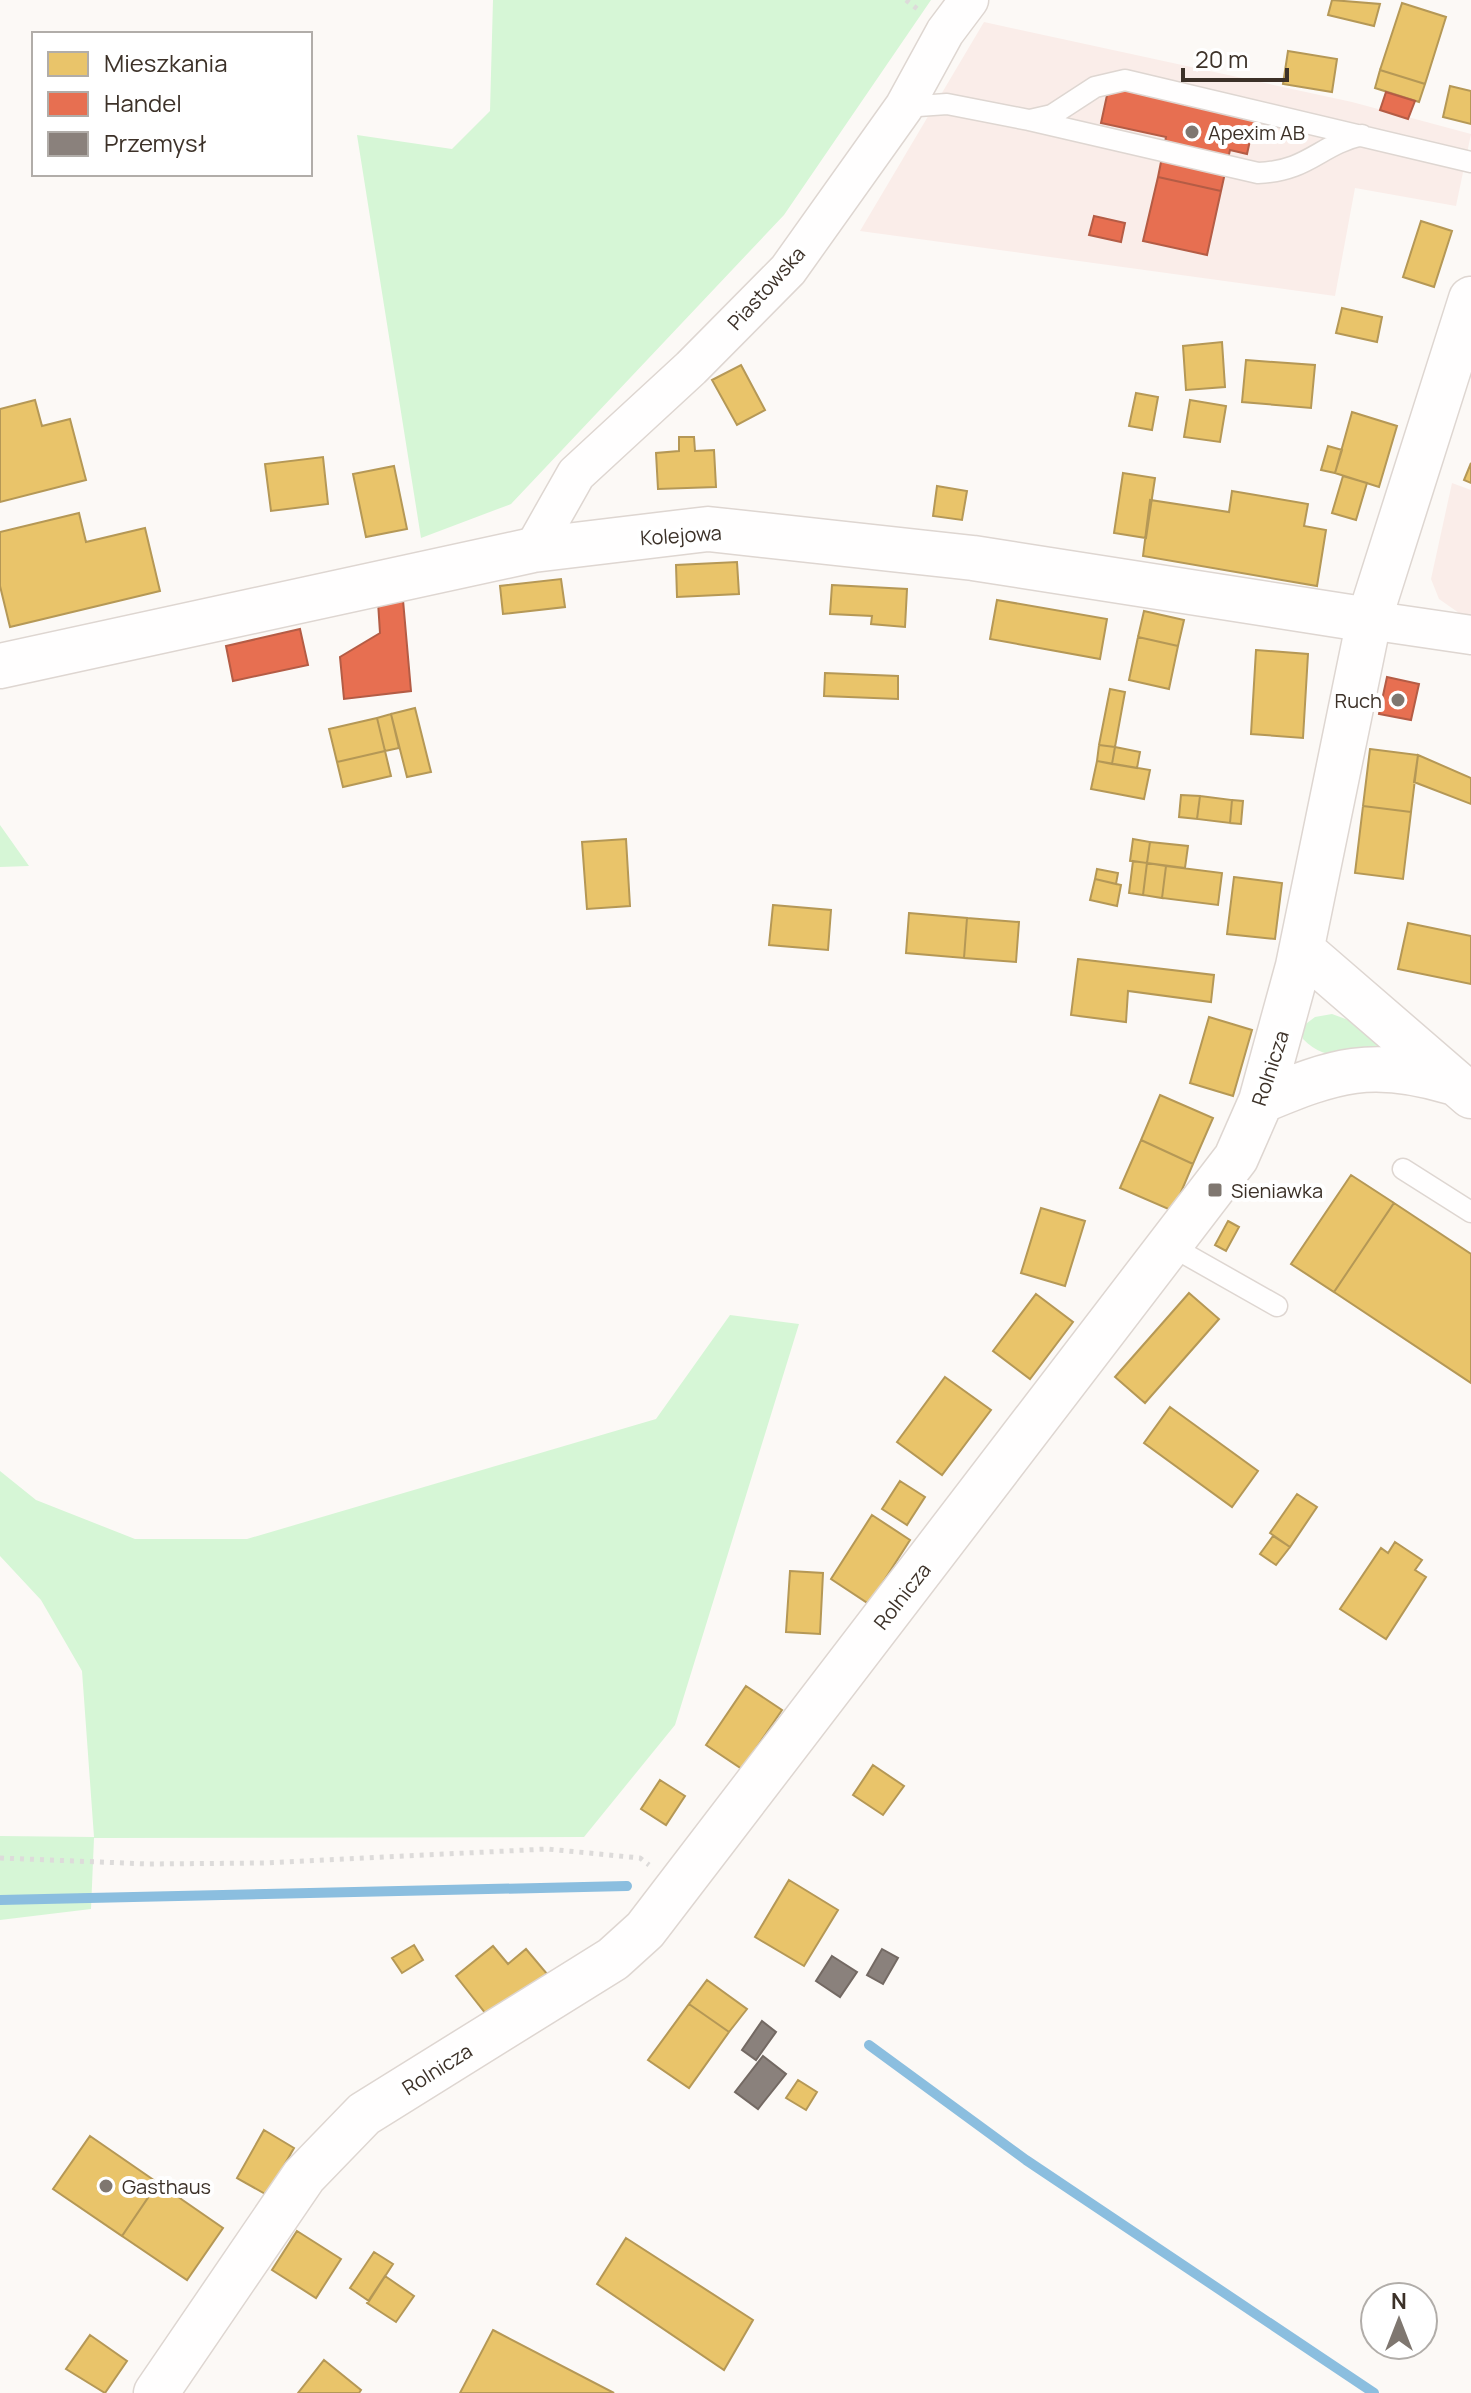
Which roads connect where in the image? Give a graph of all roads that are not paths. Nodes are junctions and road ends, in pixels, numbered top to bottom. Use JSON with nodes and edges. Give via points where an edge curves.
{"nodes":[{"id":1,"x":969,"y":0,"type":"edge"},
{"id":2,"x":904,"y":107,"type":"junction"},
{"id":3,"x":1029,"y":120,"type":"junction"},
{"id":4,"x":1362,"y":135,"type":"junction"},
{"id":5,"x":1471,"y":162,"type":"edge"},
{"id":6,"x":1471,"y":299,"type":"edge"},
{"id":7,"x":533,"y":550,"type":"junction"},
{"id":8,"x":1369,"y":620,"type":"junction"},
{"id":9,"x":1471,"y":635,"type":"edge"},
{"id":10,"x":0,"y":666,"type":"edge"},
{"id":11,"x":1302,"y":950,"type":"junction"},
{"id":12,"x":1465,"y":1090,"type":"edge"},
{"id":13,"x":1261,"y":1101,"type":"junction"},
{"id":14,"x":1403,"y":1169,"type":"dead end"},
{"id":15,"x":1471,"y":1212,"type":"edge"},
{"id":16,"x":1171,"y":1246,"type":"junction"},
{"id":17,"x":1277,"y":1306,"type":"dead end"},
{"id":18,"x":156,"y":2393,"type":"edge"}],
"edges":[{"from":1,"to":2,"type":"street","name":"Piastowska"},
{"from":2,"to":3,"type":"lane","via":[[947,104]]},
{"from":2,"to":7,"type":"street","name":"Piastowska","via":[[788,270],[576,474]]},
{"from":3,"to":4,"type":"lane","via":[[1258,173],[1284,172],[1341,140]]},
{"from":3,"to":4,"type":"lane","via":[[1052,115],[1095,87],[1125,80]]},
{"from":4,"to":5,"type":"lane"},
{"from":6,"to":8,"type":"street","name":"Rolnicza"},
{"from":7,"to":8,"type":"street","name":"Kolejowa","via":[[708,529],[973,558]]},
{"from":7,"to":10,"type":"street","name":"Kolejowa"},
{"from":8,"to":9,"type":"street"},
{"from":8,"to":11,"type":"street","name":"Rolnicza"},
{"from":11,"to":12,"type":"street"},
{"from":11,"to":13,"type":"street","name":"Rolnicza"},
{"from":12,"to":13,"type":"street","via":[[1412,1071],[1358,1069],[1333,1073]]},
{"from":13,"to":16,"type":"street","name":"Rolnicza","via":[[1236,1158]]},
{"from":14,"to":15,"type":"lane"},
{"from":16,"to":17,"type":"lane"},
{"from":16,"to":18,"type":"street","name":"Rolnicza","via":[[645,1930],[613,1959],[364,2114],[304,2176]]}]}
